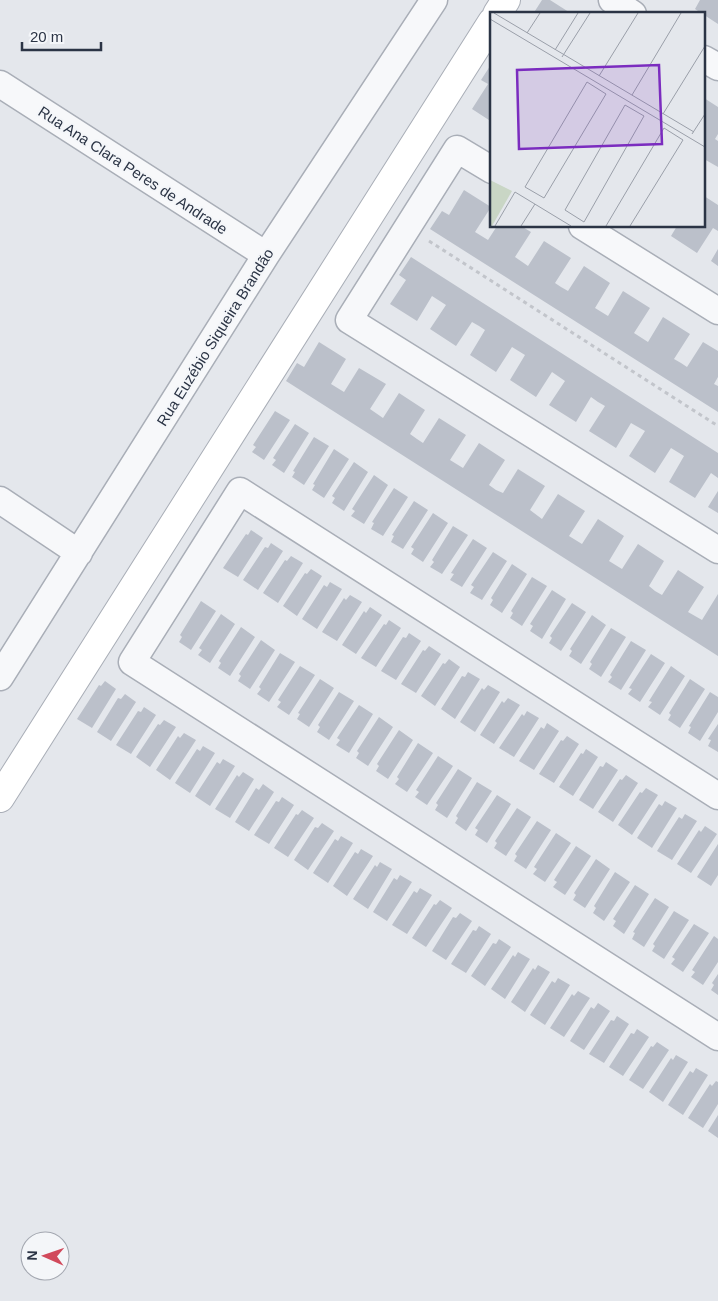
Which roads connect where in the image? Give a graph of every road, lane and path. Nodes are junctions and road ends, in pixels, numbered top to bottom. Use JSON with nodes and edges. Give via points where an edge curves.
{"nodes":[{"id":1,"x":434,"y":0,"type":"edge"},
{"id":2,"x":506,"y":0,"type":"edge"},
{"id":3,"x":612,"y":0,"type":"edge"},
{"id":4,"x":498,"y":12,"type":"edge"},
{"id":5,"x":630,"y":12,"type":"edge"},
{"id":6,"x":490,"y":25,"type":"edge"},
{"id":7,"x":706,"y":59,"type":"edge"},
{"id":8,"x":718,"y":67,"type":"edge"},
{"id":9,"x":0,"y":84,"type":"edge"},
{"id":10,"x":490,"y":169,"type":"edge"},
{"id":11,"x":407,"y":228,"type":"junction"},
{"id":12,"x":585,"y":228,"type":"edge"},
{"id":13,"x":266,"y":255,"type":"junction"},
{"id":14,"x":718,"y":311,"type":"edge"},
{"id":15,"x":718,"y":426,"type":"edge"},
{"id":16,"x":0,"y":500,"type":"edge"},
{"id":17,"x":718,"y":550,"type":"edge"},
{"id":18,"x":79,"y":553,"type":"junction"},
{"id":19,"x":0,"y":676,"type":"edge"},
{"id":20,"x":718,"y":796,"type":"edge"},
{"id":21,"x":0,"y":798,"type":"edge"},
{"id":22,"x":718,"y":1037,"type":"edge"}],
"edges":[{"from":1,"to":13,"type":"street","name":"Rua Euzébio Siqueira Brandão"},
{"from":2,"to":4,"type":"street"},
{"from":3,"to":5,"type":"street"},
{"from":6,"to":21,"type":"street"},
{"from":7,"to":8,"type":"street"},
{"from":9,"to":13,"type":"street","name":"Rua Ana Clara Peres de Andrade"},
{"from":10,"to":11,"type":"street","via":[[457,149]]},
{"from":11,"to":15,"type":"path"},
{"from":11,"to":17,"type":"street","via":[[349,320]]},
{"from":12,"to":14,"type":"street"},
{"from":13,"to":18,"type":"street","name":"Rua Euzébio Siqueira Brandão"},
{"from":16,"to":18,"type":"street"},
{"from":18,"to":19,"type":"street","name":"Rua Euzébio Siqueira Brandão"},
{"from":20,"to":22,"type":"street","via":[[240,491],[132,662]]}]}
